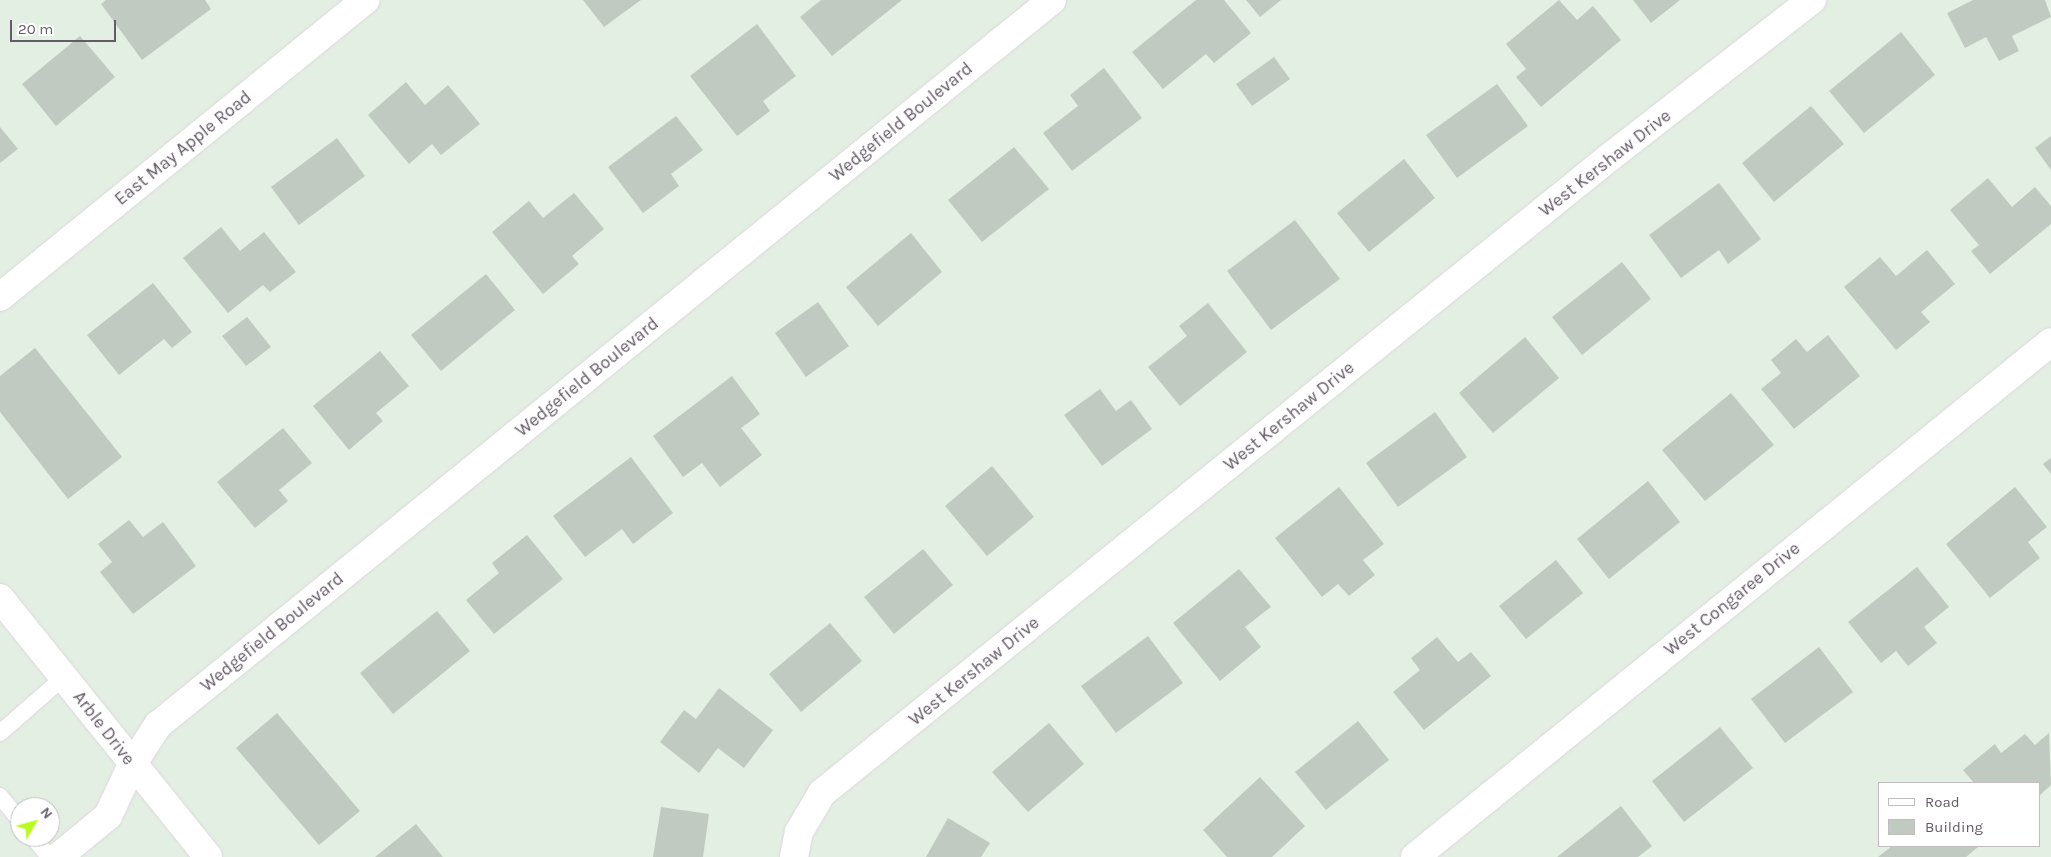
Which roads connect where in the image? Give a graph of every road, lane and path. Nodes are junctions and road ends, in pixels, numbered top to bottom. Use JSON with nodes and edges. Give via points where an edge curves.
{"nodes":[{"id":1,"x":366,"y":0,"type":"edge"},
{"id":2,"x":1052,"y":0,"type":"edge"},
{"id":3,"x":1812,"y":0,"type":"edge"},
{"id":4,"x":0,"y":297,"type":"edge"},
{"id":5,"x":2051,"y":342,"type":"edge"},
{"id":6,"x":0,"y":598,"type":"edge"},
{"id":7,"x":64,"y":677,"type":"junction"},
{"id":8,"x":0,"y":733,"type":"edge"},
{"id":9,"x":132,"y":764,"type":"junction"},
{"id":10,"x":0,"y":796,"type":"edge"},
{"id":11,"x":10,"y":808,"type":"edge"},
{"id":12,"x":41,"y":847,"type":"edge"},
{"id":13,"x":794,"y":856,"type":"edge"},
{"id":14,"x":49,"y":857,"type":"edge"},
{"id":15,"x":58,"y":857,"type":"edge"},
{"id":16,"x":208,"y":857,"type":"edge"},
{"id":17,"x":1415,"y":857,"type":"edge"}],
"edges":[{"from":1,"to":4,"type":"street","name":"East May Apple Road"},
{"from":2,"to":9,"type":"street","name":"Wedgefield Boulevard","via":[[158,725]]},
{"from":3,"to":13,"type":"street","name":"West Kershaw Drive","via":[[1610,158],[822,793],[799,832]]},
{"from":5,"to":17,"type":"street","name":"West Congaree Drive"},
{"from":6,"to":7,"type":"street","name":"Arble Drive"},
{"from":7,"to":8,"type":"lane"},
{"from":7,"to":9,"type":"street","name":"Arble Drive"},
{"from":9,"to":15,"type":"street","name":"Wedgefield Boulevard","via":[[108,816]]},
{"from":9,"to":16,"type":"street","name":"Arble Drive"},
{"from":10,"to":11,"type":"lane"},
{"from":12,"to":14,"type":"lane"}]}
